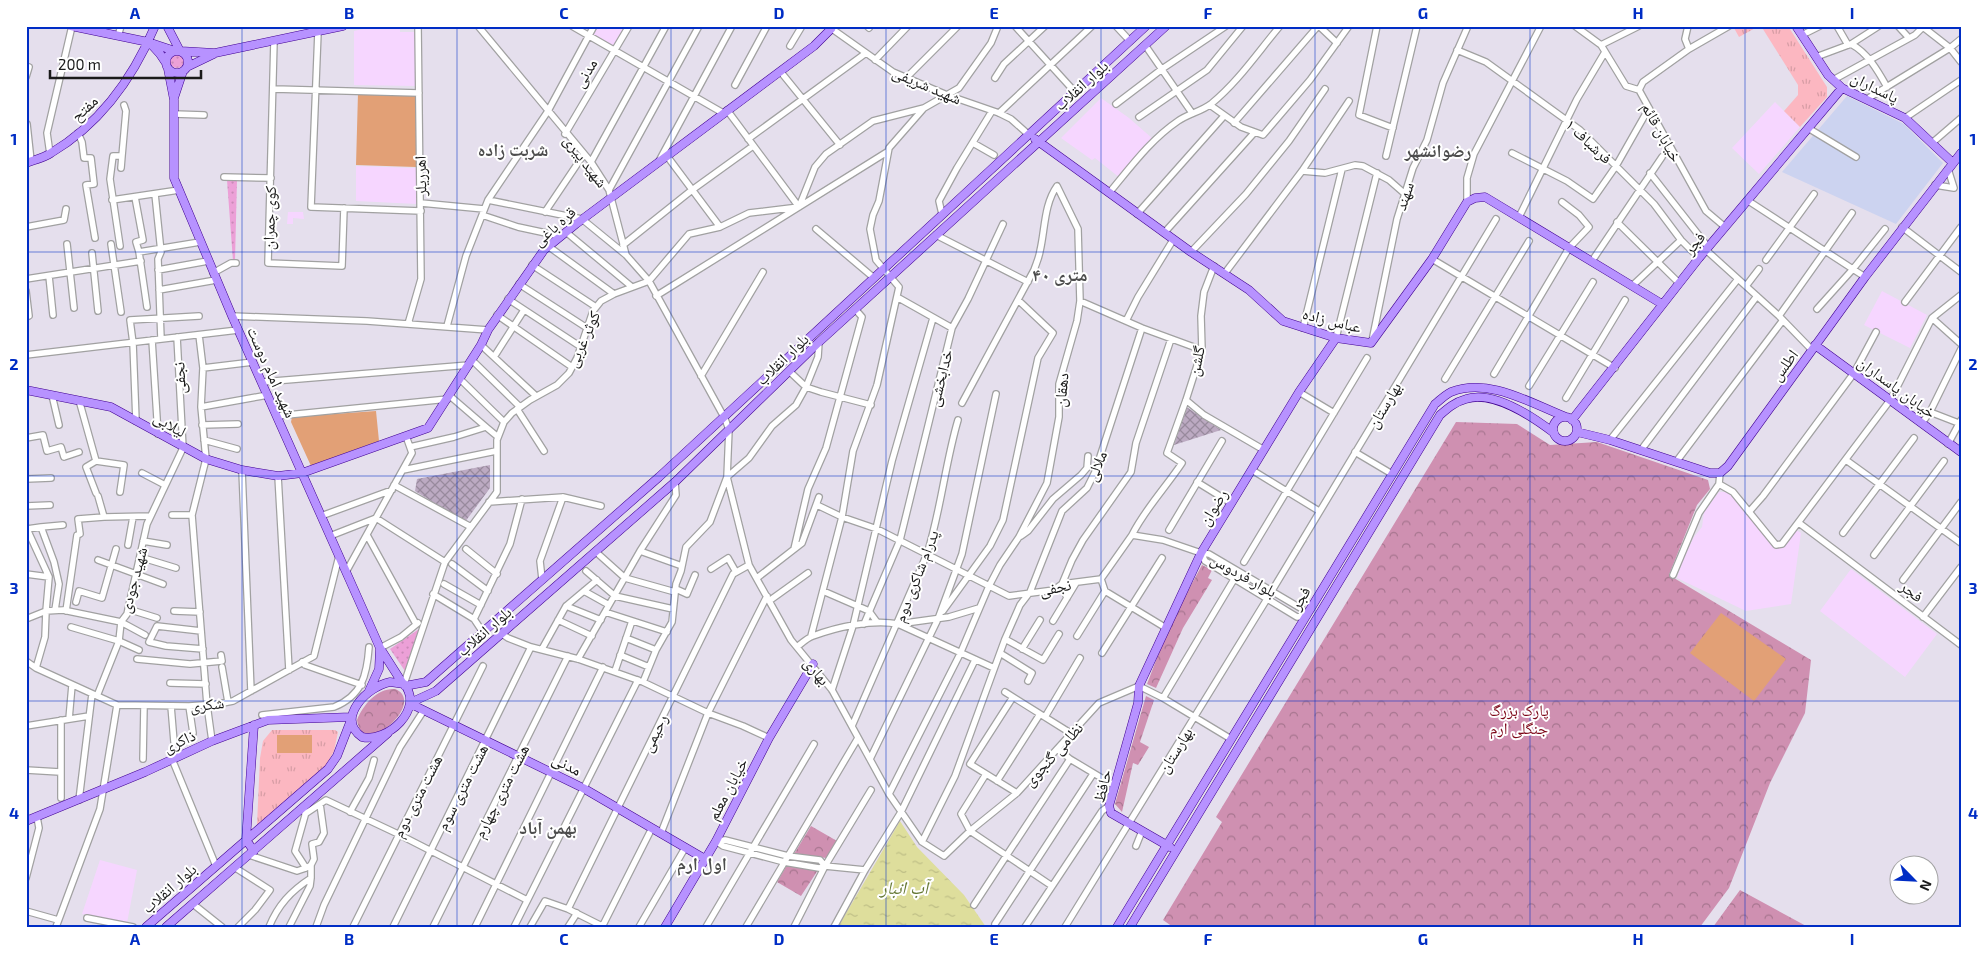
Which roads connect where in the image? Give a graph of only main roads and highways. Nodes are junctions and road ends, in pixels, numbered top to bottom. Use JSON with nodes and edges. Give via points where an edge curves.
{"nodes":[{"id":1,"x":71,"y":26,"type":"edge"},
{"id":2,"x":155,"y":26,"type":"edge"},
{"id":3,"x":167,"y":26,"type":"edge"},
{"id":4,"x":343,"y":26,"type":"edge"},
{"id":5,"x":1146,"y":26,"type":"edge"},
{"id":6,"x":1166,"y":26,"type":"edge"},
{"id":7,"x":1796,"y":26,"type":"edge"},
{"id":8,"x":830,"y":27,"type":"edge"},
{"id":9,"x":315,"y":30,"type":"edge"},
{"id":10,"x":148,"y":42,"type":"junction"},
{"id":11,"x":178,"y":51,"type":"junction"},
{"id":12,"x":215,"y":53,"type":"junction"},
{"id":13,"x":1115,"y":55,"type":"junction"},
{"id":14,"x":1124,"y":65,"type":"junction"},
{"id":15,"x":167,"y":67,"type":"junction"},
{"id":16,"x":185,"y":69,"type":"junction"},
{"id":17,"x":1842,"y":88,"type":"junction"},
{"id":18,"x":174,"y":100,"type":"junction"},
{"id":19,"x":1030,"y":135,"type":"junction"},
{"id":20,"x":1038,"y":142,"type":"junction"},
{"id":21,"x":1961,"y":153,"type":"edge"},
{"id":22,"x":29,"y":162,"type":"edge"},
{"id":23,"x":1950,"y":166,"type":"junction"},
{"id":24,"x":1662,"y":304,"type":"junction"},
{"id":25,"x":1336,"y":338,"type":"junction"},
{"id":26,"x":1814,"y":348,"type":"junction"},
{"id":27,"x":26,"y":390,"type":"edge"},
{"id":28,"x":1569,"y":419,"type":"junction"},
{"id":29,"x":1577,"y":432,"type":"junction"},
{"id":30,"x":1554,"y":433,"type":"junction"},
{"id":31,"x":1961,"y":452,"type":"edge"},
{"id":32,"x":302,"y":473,"type":"junction"},
{"id":33,"x":1392,"y":474,"type":"junction"},
{"id":34,"x":1401,"y":479,"type":"junction"},
{"id":35,"x":1305,"y":616,"type":"junction"},
{"id":36,"x":1314,"y":621,"type":"junction"},
{"id":37,"x":380,"y":648,"type":"junction"},
{"id":38,"x":813,"y":664,"type":"road end"},
{"id":39,"x":404,"y":685,"type":"junction"},
{"id":40,"x":369,"y":692,"type":"junction"},
{"id":41,"x":411,"y":703,"type":"junction"},
{"id":42,"x":1138,"y":703,"type":"joint"},
{"id":43,"x":351,"y":718,"type":"junction"},
{"id":44,"x":254,"y":725,"type":"junction"},
{"id":45,"x":388,"y":733,"type":"junction"},
{"id":46,"x":26,"y":822,"type":"edge"},
{"id":47,"x":246,"y":840,"type":"junction"},
{"id":48,"x":1166,"y":845,"type":"junction"},
{"id":49,"x":1176,"y":850,"type":"junction"},
{"id":50,"x":251,"y":853,"type":"junction"},
{"id":51,"x":705,"y":859,"type":"junction"},
{"id":52,"x":168,"y":926,"type":"edge"},
{"id":53,"x":146,"y":927,"type":"edge"},
{"id":54,"x":665,"y":927,"type":"edge"},
{"id":55,"x":1117,"y":927,"type":"edge"},
{"id":56,"x":1130,"y":927,"type":"edge"}],
"edges":[{"from":1,"to":10,"type":"main road"},
{"from":2,"to":10,"type":"main road","name":"مفتح"},
{"from":3,"to":11,"type":"main road"},
{"from":4,"to":9,"type":"main road"},
{"from":5,"to":13,"type":"main road","name":"بلوار انقلاب"},
{"from":6,"to":14,"type":"main road","name":"بلوار انقلاب"},
{"from":7,"to":17,"type":"main road","name":"پاسداران"},
{"from":8,"to":32,"type":"main road","name":"قره باغی","via":[[814,46],[548,246],[508,298],[428,428]]},
{"from":9,"to":12,"type":"main road"},
{"from":10,"to":11,"type":"main road"},
{"from":10,"to":15,"type":"main road"},
{"from":10,"to":22,"type":"main road","name":"مفتح","via":[[116,96],[93,122],[50,154]]},
{"from":11,"to":12,"type":"main road"},
{"from":11,"to":15,"type":"main road","via":[[168,54]]},
{"from":11,"to":16,"type":"main road","via":[[188,58]]},
{"from":12,"to":16,"type":"main road"},
{"from":13,"to":14,"type":"main road","via":[[1114,66]]},
{"from":13,"to":19,"type":"main road","name":"بلوار انقلاب"},
{"from":14,"to":20,"type":"main road","name":"بلوار انقلاب"},
{"from":15,"to":16,"type":"main road","via":[[174,72]]},
{"from":15,"to":18,"type":"main road"},
{"from":16,"to":18,"type":"main road"},
{"from":17,"to":23,"type":"main road","name":"پاسداران","via":[[1905,118],[1932,143]]},
{"from":17,"to":24,"type":"main road","name":"فجر"},
{"from":18,"to":32,"type":"main road","name":"شهید امام دوست","via":[[174,178]]},
{"from":19,"to":20,"type":"main road","name":"عباس زاده"},
{"from":19,"to":39,"type":"main road","name":"بلوار انقلاب","via":[[724,416],[426,682]]},
{"from":20,"to":25,"type":"main road","name":"عباس زاده","via":[[1190,252],[1249,290],[1283,321]]},
{"from":20,"to":41,"type":"main road","name":"بلوار انقلاب","via":[[818,342],[675,482],[436,691]]},
{"from":21,"to":23,"type":"main road","name":"اطلس"},
{"from":23,"to":26,"type":"main road","name":"اطلس"},
{"from":24,"to":25,"type":"main road","name":"عباس زاده","via":[[1485,197],[1475,198],[1467,202],[1432,259],[1371,343]]},
{"from":24,"to":28,"type":"main road","name":"فجر","via":[[1615,368]]},
{"from":25,"to":42,"type":"main road","name":"رضوان","via":[[1298,392],[1201,553],[1139,686]]},
{"from":26,"to":29,"type":"main road","name":"اطلس","via":[[1720,473],[1710,473]]},
{"from":26,"to":31,"type":"main road","name":"خیابان پاسداران","via":[[1891,399]]},
{"from":27,"to":32,"type":"main road","name":"لیلابی","via":[[111,407],[183,448],[242,470],[278,476]]},
{"from":28,"to":29,"type":"main road","via":[[1576,425]]},
{"from":28,"to":30,"type":"main road","via":[[1556,422]]},
{"from":28,"to":33,"type":"main road","name":"فجر","via":[[1496,389],[1480,386],[1456,390],[1435,404]]},
{"from":29,"to":30,"type":"main road","via":[[1566,441]]},
{"from":30,"to":34,"type":"main road","name":"فجر","via":[[1532,417],[1500,402],[1483,397],[1467,398],[1452,404],[1440,415]]},
{"from":32,"to":37,"type":"main road","name":"شهید امام دوست"},
{"from":33,"to":34,"type":"main road"},
{"from":33,"to":35,"type":"main road","name":"فجر"},
{"from":34,"to":36,"type":"main road","name":"فجر"},
{"from":35,"to":36,"type":"main road"},
{"from":35,"to":48,"type":"main road","name":"فجر"},
{"from":36,"to":49,"type":"main road","name":"فجر"},
{"from":37,"to":39,"type":"main road","name":"شهید امام دوست"},
{"from":37,"to":40,"type":"main road","via":[[379,669]]},
{"from":38,"to":51,"type":"main road","name":"خیابان معلم","via":[[769,738]]},
{"from":39,"to":40,"type":"main road","via":[[390,682]]},
{"from":39,"to":41,"type":"main road","via":[[412,696]]},
{"from":40,"to":43,"type":"main road"},
{"from":41,"to":45,"type":"main road","via":[[408,712]]},
{"from":41,"to":51,"type":"main road","name":"مدنی","via":[[551,771]]},
{"from":42,"to":48,"type":"main road","name":"حافظ","via":[[1109,806],[1111,812]]},
{"from":43,"to":44,"type":"main road","name":"ذاکری","via":[[268,720]]},
{"from":43,"to":45,"type":"main road","via":[[362,737]]},
{"from":43,"to":47,"type":"main road","name":"بلوار انقلاب","via":[[333,763]]},
{"from":44,"to":46,"type":"main road","name":"ذاکری"},
{"from":44,"to":47,"type":"main road"},
{"from":45,"to":50,"type":"main road","name":"بلوار انقلاب"},
{"from":47,"to":50,"type":"main road"},
{"from":47,"to":53,"type":"main road","name":"بلوار انقلاب"},
{"from":48,"to":49,"type":"main road","name":"حافظ"},
{"from":48,"to":55,"type":"main road","name":"فجر"},
{"from":49,"to":56,"type":"main road","name":"فجر"},
{"from":50,"to":52,"type":"main road","name":"بلوار انقلاب"},
{"from":51,"to":54,"type":"main road","name":"خیابان معلم"}]}
